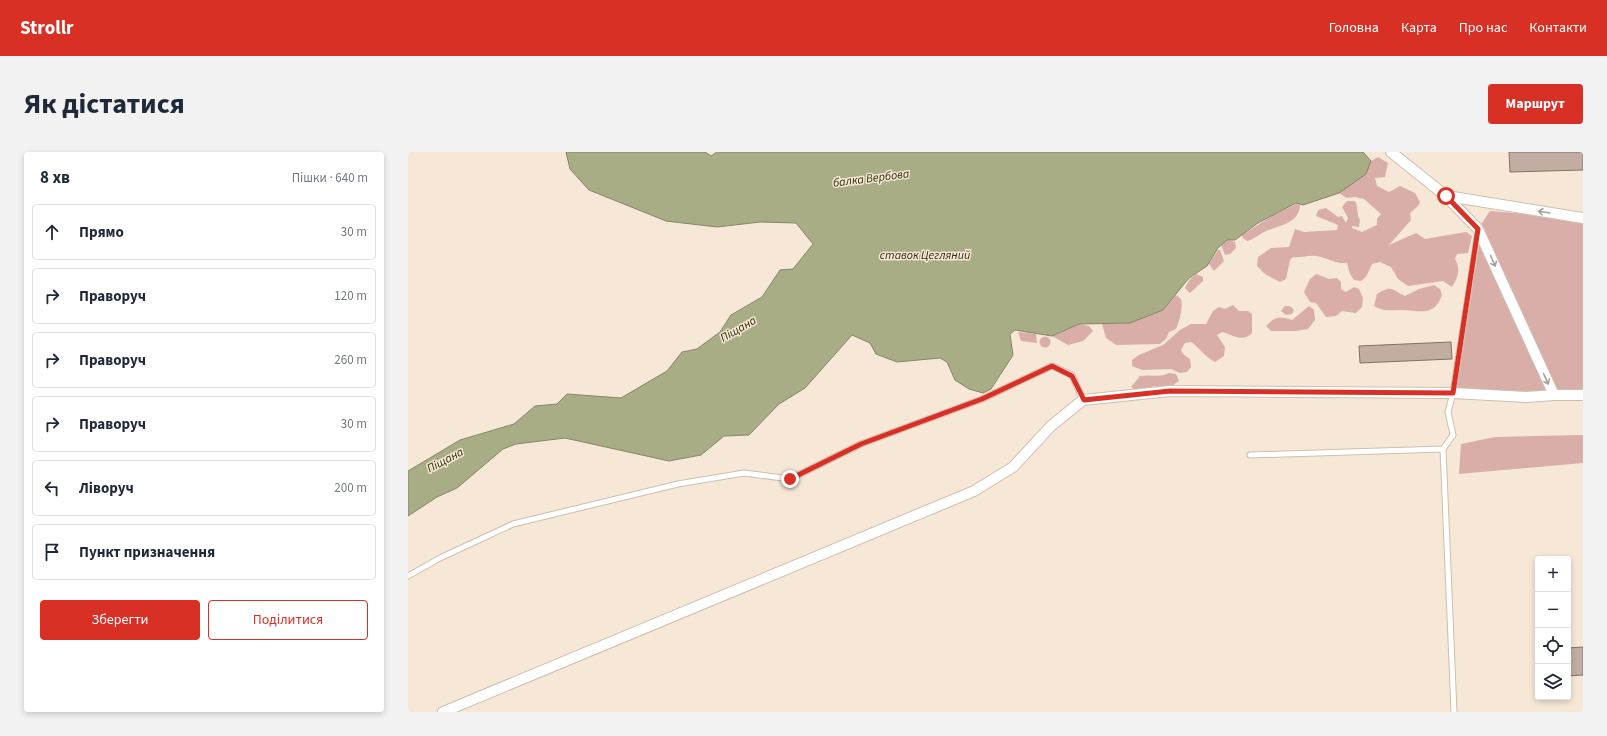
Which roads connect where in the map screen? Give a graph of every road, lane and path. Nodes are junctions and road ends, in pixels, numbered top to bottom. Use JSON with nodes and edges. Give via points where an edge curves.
{"nodes":[{"id":1,"x":1390,"y":152,"type":"edge"},
{"id":2,"x":1446,"y":196,"type":"junction"},
{"id":3,"x":1583,"y":218,"type":"edge"},
{"id":4,"x":1478,"y":229,"type":"junction"},
{"id":5,"x":1453,"y":393,"type":"junction"},
{"id":6,"x":1554,"y":395,"type":"junction"},
{"id":7,"x":1583,"y":395,"type":"edge"},
{"id":8,"x":1084,"y":400,"type":"junction"},
{"id":9,"x":1443,"y":449,"type":"junction"},
{"id":10,"x":1250,"y":455,"type":"dead end"},
{"id":11,"x":408,"y":576,"type":"edge"},
{"id":12,"x":443,"y":712,"type":"edge"},
{"id":13,"x":1454,"y":712,"type":"edge"}],
"edges":[{"from":1,"to":2,"type":"street"},
{"from":3,"to":2,"type":"street","one_way":true},
{"from":2,"to":4,"type":"street"},
{"from":4,"to":5,"type":"lane"},
{"from":4,"to":6,"type":"street","one_way":true},
{"from":5,"to":6,"type":"street","via":[[1527,397]]},
{"from":5,"to":8,"type":"street","via":[[1170,391]]},
{"from":5,"to":9,"type":"lane","via":[[1448,412],[1453,435]]},
{"from":6,"to":7,"type":"street"},
{"from":8,"to":11,"type":"lane","via":[[1072,376],[1052,366],[982,399],[861,444],[790,479],[744,473],[678,484],[513,524]]},
{"from":8,"to":12,"type":"street","via":[[1051,426],[1013,467],[974,491]]},
{"from":9,"to":10,"type":"lane"},
{"from":9,"to":13,"type":"lane"}]}
